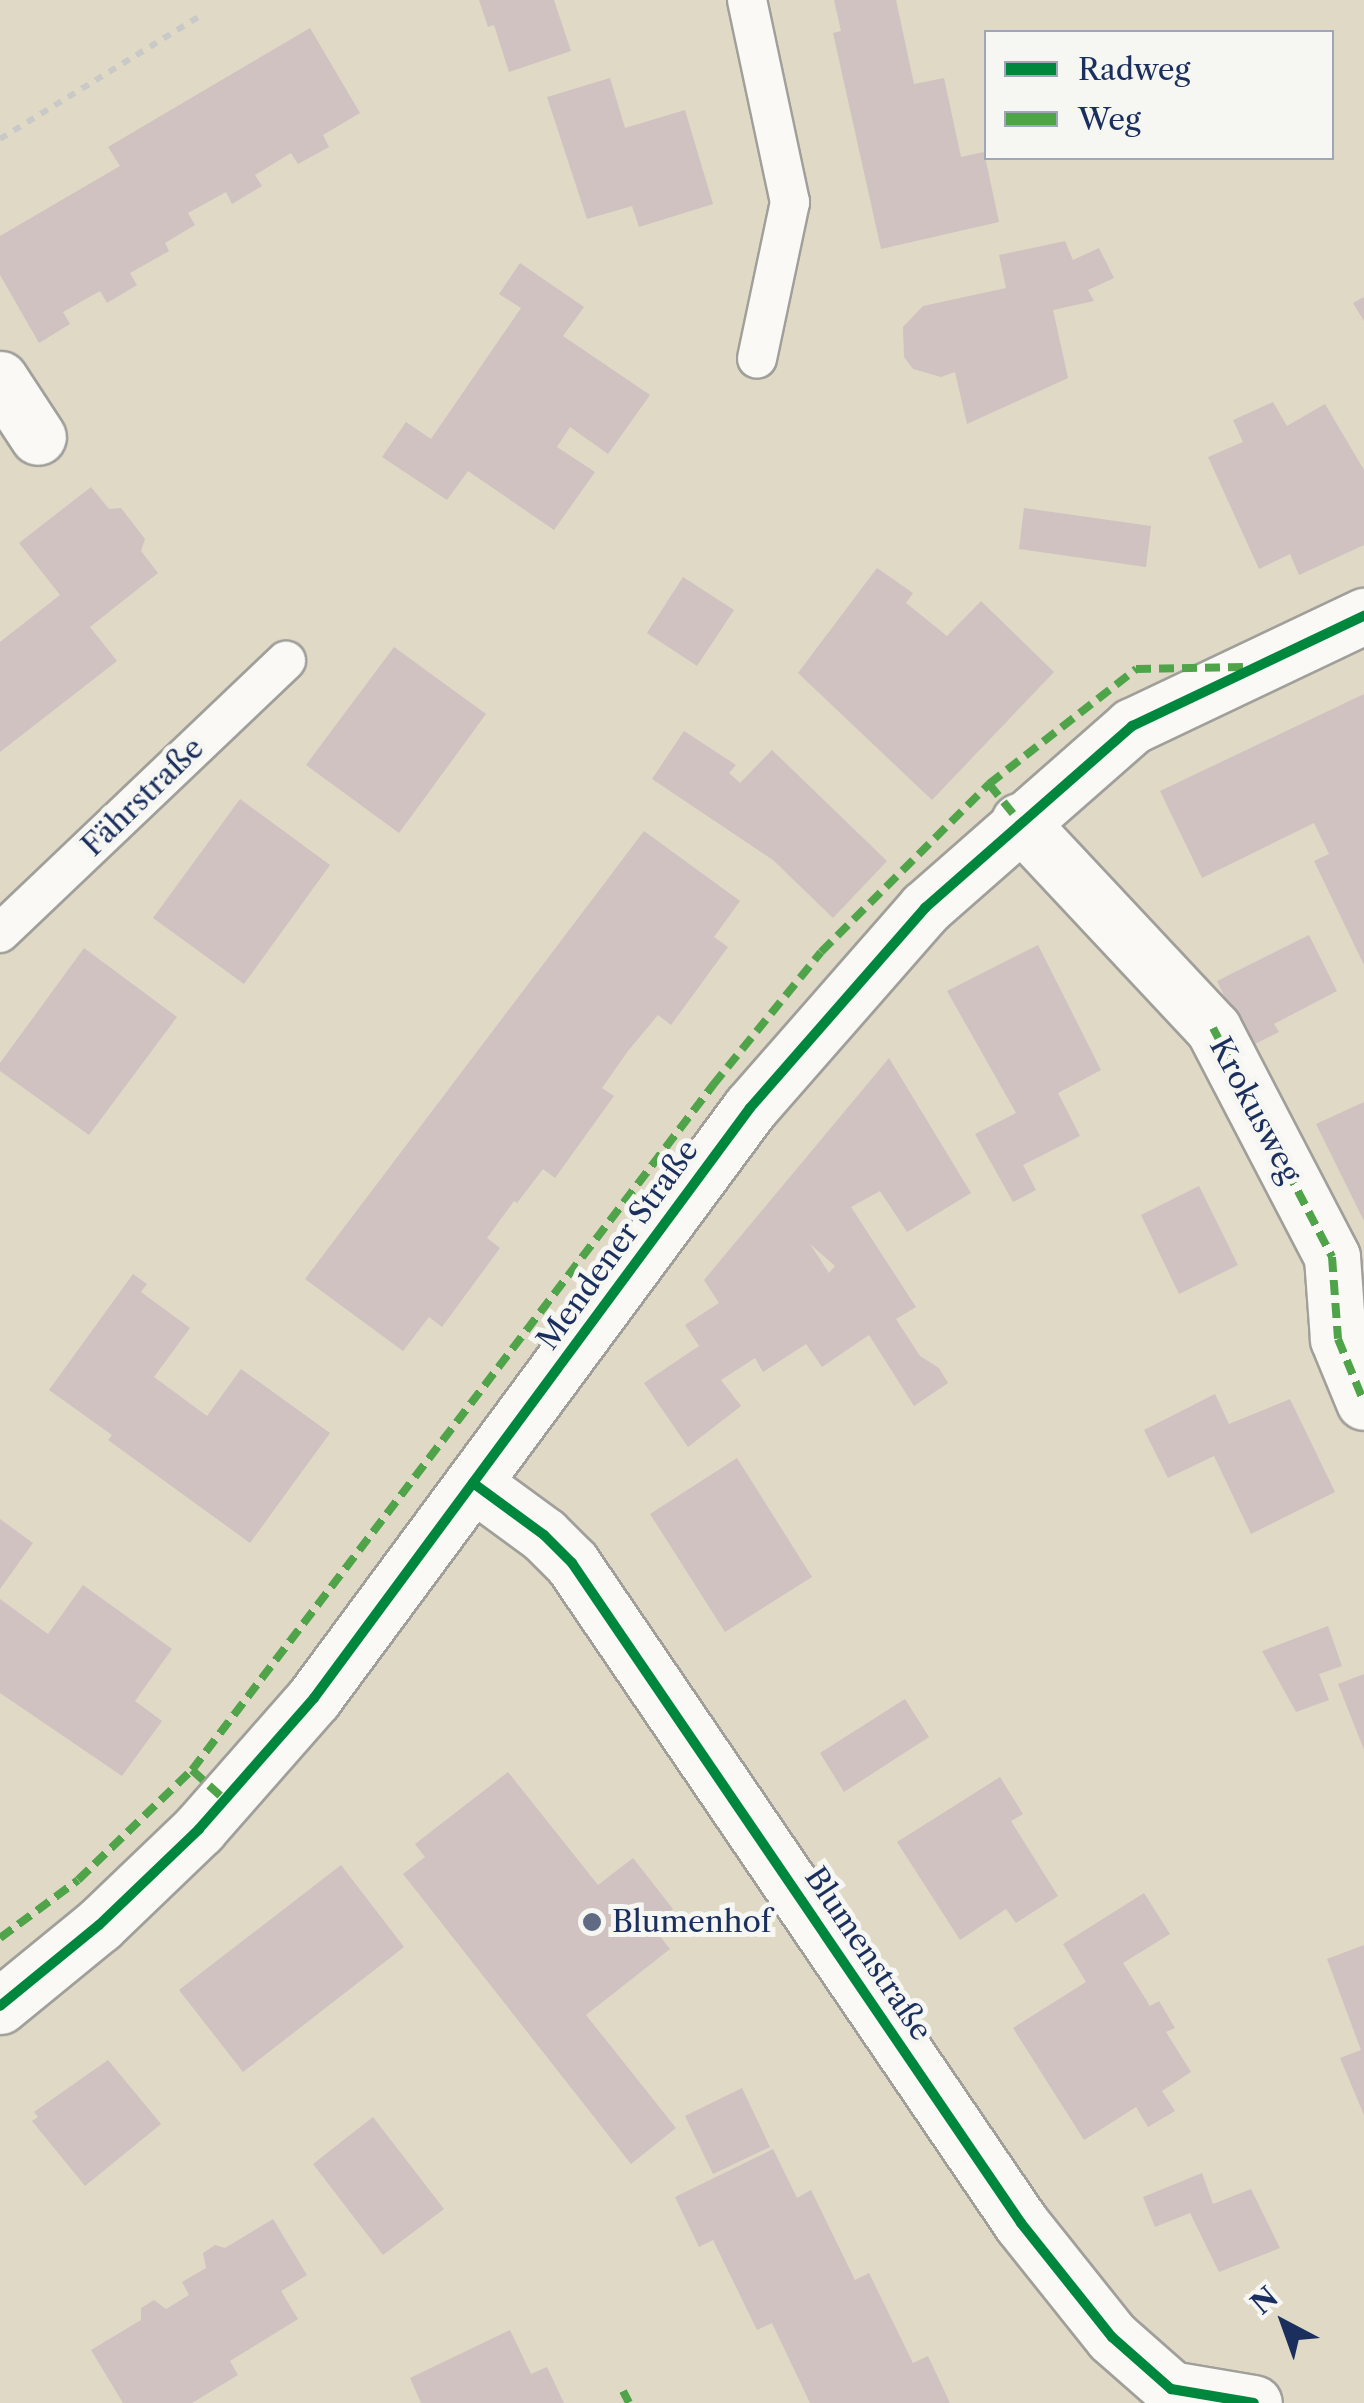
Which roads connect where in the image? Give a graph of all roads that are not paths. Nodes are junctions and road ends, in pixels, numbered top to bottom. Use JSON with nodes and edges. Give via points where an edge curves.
{"nodes":[{"id":1,"x":748,"y":0,"type":"edge"},
{"id":2,"x":757,"y":359,"type":"dead end"},
{"id":3,"x":0,"y":379,"type":"edge"},
{"id":4,"x":38,"y":437,"type":"dead end"},
{"id":5,"x":1364,"y":616,"type":"edge"},
{"id":6,"x":286,"y":662,"type":"dead end"},
{"id":7,"x":1019,"y":821,"type":"junction"},
{"id":8,"x":0,"y":933,"type":"edge"},
{"id":9,"x":1364,"y":1402,"type":"edge"},
{"id":10,"x":473,"y":1483,"type":"junction"},
{"id":11,"x":0,"y":2006,"type":"edge"},
{"id":12,"x":1164,"y":2396,"type":"edge"},
{"id":13,"x":1254,"y":2403,"type":"edge"}],
"edges":[{"from":1,"to":2,"type":"lane","via":[[790,202]]},
{"from":3,"to":4,"type":"street"},
{"from":5,"to":7,"type":"street","name":"Mendener Straße","via":[[1132,726]]},
{"from":6,"to":8,"type":"lane","name":"Fährstraße"},
{"from":7,"to":9,"type":"street","name":"Krokusweg","via":[[1213,1028],[1332,1257],[1338,1339]]},
{"from":7,"to":10,"type":"street","name":"Mendener Straße","via":[[925,908],[750,1108]]},
{"from":10,"to":11,"type":"street","name":"Mendener Straße","via":[[314,1698],[198,1829],[99,1926]]},
{"from":10,"to":12,"type":"street","name":"Blumenstraße","via":[[572,1562],[1021,2224]]},
{"from":12,"to":13,"type":"street","name":"Blumenstraße"}]}
